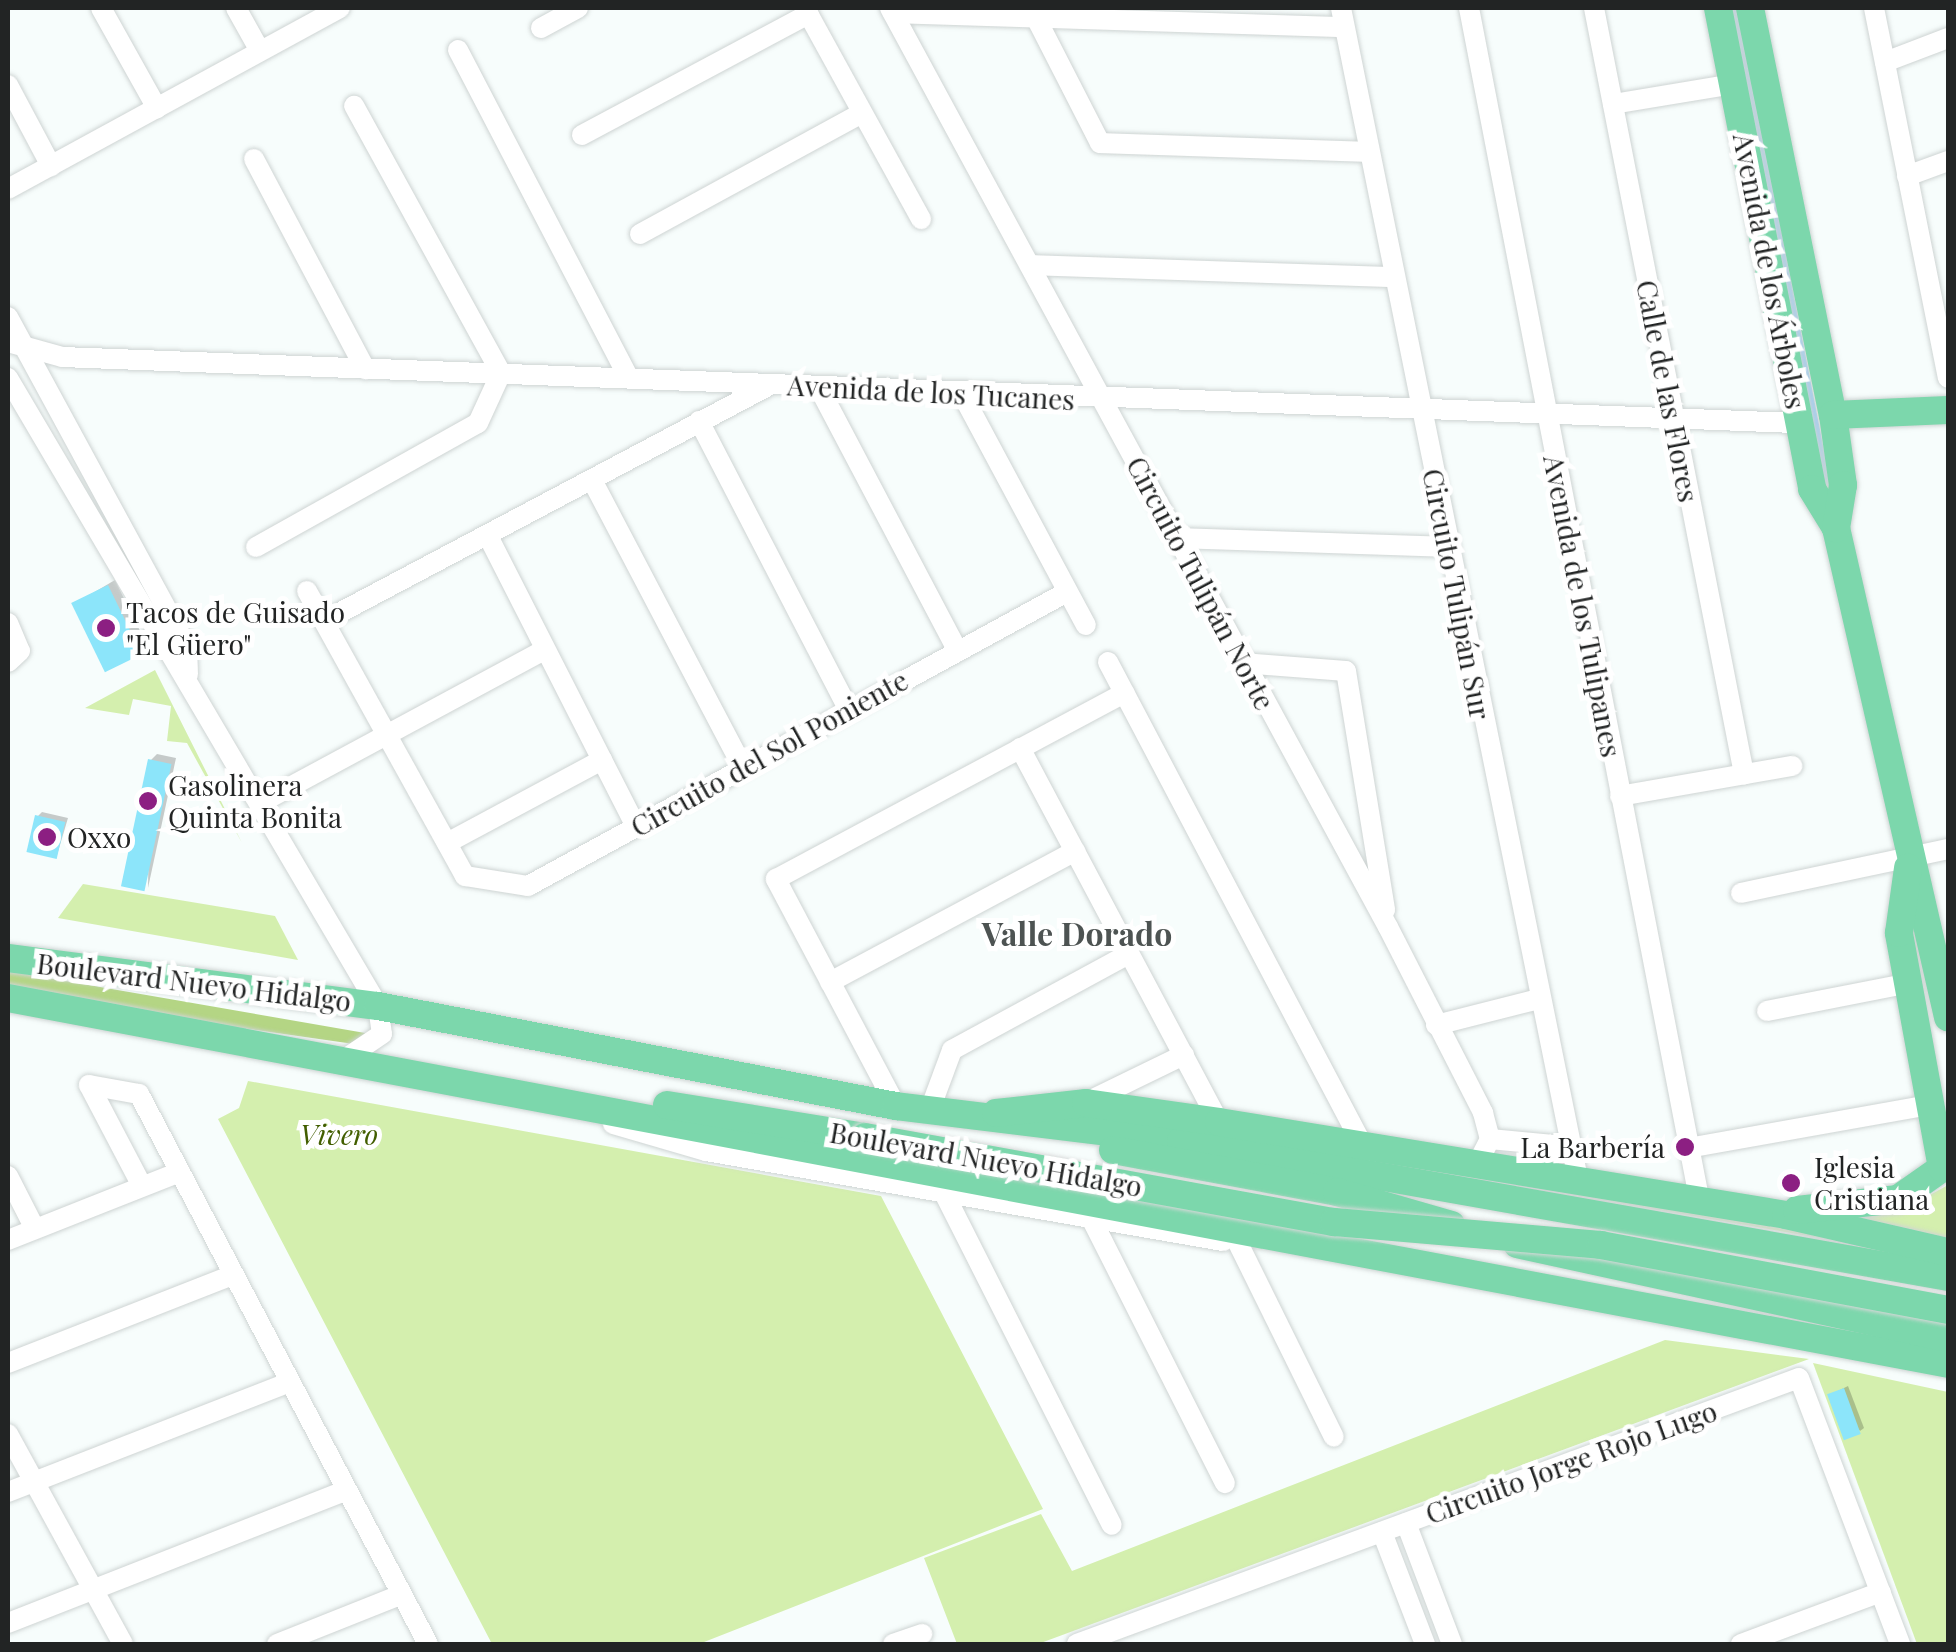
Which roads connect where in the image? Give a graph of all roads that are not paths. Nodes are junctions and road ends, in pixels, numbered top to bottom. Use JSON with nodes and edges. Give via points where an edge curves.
{"nodes":[{"id":1,"x":102,"y":8,"type":"edge"},
{"id":2,"x":236,"y":8,"type":"edge"},
{"id":3,"x":340,"y":8,"type":"edge"},
{"id":4,"x":578,"y":8,"type":"edge"},
{"id":5,"x":1470,"y":8,"type":"edge"},
{"id":6,"x":1594,"y":8,"type":"edge"},
{"id":7,"x":1718,"y":8,"type":"edge"},
{"id":8,"x":1750,"y":8,"type":"edge"},
{"id":9,"x":1874,"y":8,"type":"edge"},
{"id":10,"x":892,"y":10,"type":"edge"},
{"id":11,"x":807,"y":11,"type":"edge"},
{"id":12,"x":1033,"y":12,"type":"junction"},
{"id":13,"x":1342,"y":18,"type":"edge"},
{"id":14,"x":541,"y":28,"type":"dead end"},
{"id":15,"x":1948,"y":38,"type":"edge"},
{"id":16,"x":458,"y":50,"type":"dead end"},
{"id":17,"x":260,"y":51,"type":"junction"},
{"id":18,"x":1885,"y":62,"type":"junction"},
{"id":19,"x":1734,"y":84,"type":"junction"},
{"id":20,"x":8,"y":85,"type":"edge"},
{"id":21,"x":1614,"y":104,"type":"junction"},
{"id":22,"x":354,"y":106,"type":"dead end"},
{"id":23,"x":157,"y":108,"type":"junction"},
{"id":24,"x":862,"y":113,"type":"junction"},
{"id":25,"x":582,"y":134,"type":"dead end"},
{"id":26,"x":1369,"y":152,"type":"junction"},
{"id":27,"x":254,"y":160,"type":"dead end"},
{"id":28,"x":1948,"y":161,"type":"edge"},
{"id":29,"x":51,"y":166,"type":"junction"},
{"id":30,"x":1908,"y":176,"type":"junction"},
{"id":31,"x":8,"y":189,"type":"edge"},
{"id":32,"x":921,"y":219,"type":"dead end"},
{"id":33,"x":640,"y":234,"type":"dead end"},
{"id":34,"x":1030,"y":266,"type":"junction"},
{"id":35,"x":1394,"y":277,"type":"junction"},
{"id":36,"x":8,"y":317,"type":"edge"},
{"id":37,"x":15,"y":343,"type":"edge"},
{"id":38,"x":62,"y":357,"type":"junction"},
{"id":39,"x":8,"y":366,"type":"edge"},
{"id":40,"x":34,"y":366,"type":"junction"},
{"id":41,"x":365,"y":369,"type":"junction"},
{"id":42,"x":500,"y":373,"type":"junction"},
{"id":43,"x":628,"y":376,"type":"junction"},
{"id":44,"x":8,"y":378,"type":"edge"},
{"id":45,"x":1948,"y":378,"type":"edge"},
{"id":46,"x":773,"y":383,"type":"junction"},
{"id":47,"x":818,"y":386,"type":"junction"},
{"id":48,"x":962,"y":394,"type":"junction"},
{"id":49,"x":1103,"y":401,"type":"junction"},
{"id":50,"x":1948,"y":410,"type":"edge"},
{"id":51,"x":1421,"y":414,"type":"junction"},
{"id":52,"x":1833,"y":415,"type":"junction"},
{"id":53,"x":1546,"y":418,"type":"junction"},
{"id":54,"x":699,"y":421,"type":"junction"},
{"id":55,"x":1674,"y":424,"type":"junction"},
{"id":56,"x":1800,"y":424,"type":"junction"},
{"id":57,"x":592,"y":480,"type":"junction"},
{"id":58,"x":1836,"y":528,"type":"junction"},
{"id":59,"x":489,"y":538,"type":"junction"},
{"id":60,"x":1178,"y":538,"type":"junction"},
{"id":61,"x":256,"y":547,"type":"dead end"},
{"id":62,"x":1448,"y":547,"type":"junction"},
{"id":63,"x":307,"y":591,"type":"dead end"},
{"id":64,"x":1067,"y":592,"type":"junction"},
{"id":65,"x":324,"y":622,"type":"junction"},
{"id":66,"x":8,"y":623,"type":"edge"},
{"id":67,"x":1086,"y":625,"type":"dead end"},
{"id":68,"x":544,"y":650,"type":"junction"},
{"id":69,"x":958,"y":651,"type":"junction"},
{"id":70,"x":8,"y":662,"type":"edge"},
{"id":71,"x":1108,"y":662,"type":"dead end"},
{"id":72,"x":1242,"y":664,"type":"junction"},
{"id":73,"x":188,"y":674,"type":"junction"},
{"id":74,"x":1125,"y":693,"type":"junction"},
{"id":75,"x":848,"y":707,"type":"junction"},
{"id":76,"x":387,"y":735,"type":"junction"},
{"id":77,"x":1020,"y":748,"type":"junction"},
{"id":78,"x":602,"y":760,"type":"junction"},
{"id":79,"x":742,"y":766,"type":"junction"},
{"id":80,"x":1792,"y":766,"type":"dead end"},
{"id":81,"x":1744,"y":774,"type":"junction"},
{"id":82,"x":1620,"y":796,"type":"junction"},
{"id":83,"x":262,"y":802,"type":"junction"},
{"id":84,"x":636,"y":827,"type":"junction"},
{"id":85,"x":447,"y":844,"type":"junction"},
{"id":86,"x":1948,"y":849,"type":"edge"},
{"id":87,"x":1075,"y":851,"type":"junction"},
{"id":88,"x":1910,"y":857,"type":"junction"},
{"id":89,"x":1741,"y":893,"type":"dead end"},
{"id":90,"x":1388,"y":927,"type":"junction"},
{"id":91,"x":1129,"y":954,"type":"junction"},
{"id":92,"x":8,"y":958,"type":"edge"},
{"id":93,"x":830,"y":982,"type":"junction"},
{"id":94,"x":1910,"y":983,"type":"junction"},
{"id":95,"x":8,"y":998,"type":"edge"},
{"id":96,"x":1535,"y":1000,"type":"junction"},
{"id":97,"x":378,"y":1006,"type":"junction"},
{"id":98,"x":1768,"y":1010,"type":"dead end"},
{"id":99,"x":1948,"y":1017,"type":"edge"},
{"id":100,"x":1436,"y":1025,"type":"junction"},
{"id":101,"x":350,"y":1056,"type":"junction"},
{"id":102,"x":1184,"y":1056,"type":"junction"},
{"id":103,"x":487,"y":1086,"type":"junction"},
{"id":104,"x":1086,"y":1102,"type":"junction"},
{"id":105,"x":1934,"y":1104,"type":"junction"},
{"id":106,"x":896,"y":1106,"type":"junction"},
{"id":107,"x":929,"y":1112,"type":"junction"},
{"id":108,"x":970,"y":1118,"type":"junction"},
{"id":109,"x":1219,"y":1122,"type":"junction"},
{"id":110,"x":1362,"y":1144,"type":"junction"},
{"id":111,"x":1564,"y":1146,"type":"junction"},
{"id":112,"x":1688,"y":1148,"type":"junction"},
{"id":113,"x":1484,"y":1151,"type":"junction"},
{"id":114,"x":180,"y":1172,"type":"junction"},
{"id":115,"x":8,"y":1176,"type":"edge"},
{"id":116,"x":1578,"y":1179,"type":"junction"},
{"id":117,"x":142,"y":1186,"type":"junction"},
{"id":118,"x":943,"y":1192,"type":"junction"},
{"id":119,"x":1700,"y":1203,"type":"junction"},
{"id":120,"x":1786,"y":1215,"type":"junction"},
{"id":121,"x":1091,"y":1218,"type":"junction"},
{"id":122,"x":34,"y":1227,"type":"junction"},
{"id":123,"x":8,"y":1240,"type":"edge"},
{"id":124,"x":1238,"y":1243,"type":"junction"},
{"id":125,"x":1948,"y":1252,"type":"edge"},
{"id":126,"x":1397,"y":1258,"type":"junction"},
{"id":127,"x":232,"y":1275,"type":"junction"},
{"id":128,"x":1948,"y":1277,"type":"edge"},
{"id":129,"x":1948,"y":1288,"type":"edge"},
{"id":130,"x":1889,"y":1294,"type":"junction"},
{"id":131,"x":1948,"y":1310,"type":"edge"},
{"id":132,"x":1947,"y":1356,"type":"edge"},
{"id":133,"x":8,"y":1363,"type":"edge"},
{"id":134,"x":287,"y":1383,"type":"junction"},
{"id":135,"x":8,"y":1434,"type":"edge"},
{"id":136,"x":1334,"y":1437,"type":"dead end"},
{"id":137,"x":34,"y":1482,"type":"junction"},
{"id":138,"x":1224,"y":1483,"type":"dead end"},
{"id":139,"x":345,"y":1491,"type":"junction"},
{"id":140,"x":8,"y":1492,"type":"edge"},
{"id":141,"x":1406,"y":1522,"type":"junction"},
{"id":142,"x":1112,"y":1525,"type":"dead end"},
{"id":143,"x":1382,"y":1532,"type":"junction"},
{"id":144,"x":92,"y":1588,"type":"junction"},
{"id":145,"x":1881,"y":1592,"type":"junction"},
{"id":146,"x":400,"y":1596,"type":"junction"},
{"id":147,"x":8,"y":1624,"type":"edge"},
{"id":148,"x":922,"y":1634,"type":"dead end"},
{"id":149,"x":1449,"y":1636,"type":"edge"},
{"id":150,"x":1423,"y":1640,"type":"edge"},
{"id":151,"x":123,"y":1644,"type":"edge"},
{"id":152,"x":277,"y":1644,"type":"edge"},
{"id":153,"x":428,"y":1644,"type":"edge"},
{"id":154,"x":893,"y":1644,"type":"edge"},
{"id":155,"x":1076,"y":1644,"type":"edge"},
{"id":156,"x":1741,"y":1644,"type":"edge"},
{"id":157,"x":1900,"y":1644,"type":"edge"}],
"edges":[{"from":1,"to":23,"type":"street"},
{"from":2,"to":17,"type":"street"},
{"from":3,"to":17,"type":"street"},
{"from":4,"to":14,"type":"street"},
{"from":5,"to":53,"type":"street","name":"Avenida de los Tulipanes"},
{"from":6,"to":21,"type":"street","name":"Calle de las Flores"},
{"from":7,"to":19,"type":"main road","name":"Avenida de los Árboles"},
{"from":8,"to":52,"type":"main road","name":"Avenida de los Árboles"},
{"from":9,"to":18,"type":"street"},
{"from":10,"to":12,"type":"street"},
{"from":10,"to":34,"type":"street","name":"Circuito Tulipán Norte"},
{"from":11,"to":24,"type":"street"},
{"from":11,"to":25,"type":"street"},
{"from":12,"to":13,"type":"street"},
{"from":12,"to":26,"type":"street","via":[[1100,143]]},
{"from":13,"to":26,"type":"street","name":"Circuito Tulipán Sur"},
{"from":15,"to":18,"type":"street"},
{"from":16,"to":43,"type":"street"},
{"from":17,"to":23,"type":"street"},
{"from":18,"to":30,"type":"street"},
{"from":19,"to":21,"type":"street"},
{"from":19,"to":56,"type":"main road","name":"Avenida de los Árboles"},
{"from":20,"to":29,"type":"street"},
{"from":21,"to":55,"type":"street","name":"Calle de las Flores"},
{"from":22,"to":42,"type":"street"},
{"from":23,"to":29,"type":"street"},
{"from":24,"to":32,"type":"street"},
{"from":24,"to":33,"type":"street"},
{"from":26,"to":35,"type":"street","name":"Circuito Tulipán Sur"},
{"from":27,"to":41,"type":"street"},
{"from":28,"to":30,"type":"street"},
{"from":29,"to":31,"type":"street"},
{"from":30,"to":45,"type":"street"},
{"from":34,"to":35,"type":"street"},
{"from":34,"to":49,"type":"street","name":"Circuito Tulipán Norte"},
{"from":35,"to":51,"type":"street","name":"Circuito Tulipán Sur"},
{"from":36,"to":37,"type":"street"},
{"from":37,"to":38,"type":"street","name":"Avenida de los Tucanes"},
{"from":37,"to":40,"type":"street"},
{"from":38,"to":40,"type":"street","name":"Avenida de los Tucanes"},
{"from":38,"to":41,"type":"street","name":"Avenida de los Tucanes"},
{"from":39,"to":40,"type":"street","name":"Avenida de los Tucanes"},
{"from":40,"to":73,"type":"street","via":[[187,646]]},
{"from":41,"to":42,"type":"street","name":"Avenida de los Tucanes"},
{"from":42,"to":43,"type":"street","name":"Avenida de los Tucanes"},
{"from":42,"to":61,"type":"street","via":[[478,423]]},
{"from":43,"to":46,"type":"street","name":"Avenida de los Tucanes"},
{"from":44,"to":73,"type":"street","via":[[163,653]]},
{"from":46,"to":47,"type":"street","name":"Avenida de los Tucanes"},
{"from":46,"to":54,"type":"street"},
{"from":47,"to":48,"type":"street","name":"Avenida de los Tucanes"},
{"from":47,"to":69,"type":"street"},
{"from":48,"to":49,"type":"street","name":"Avenida de los Tucanes"},
{"from":48,"to":64,"type":"street"},
{"from":49,"to":51,"type":"street","name":"Avenida de los Tucanes"},
{"from":49,"to":60,"type":"street","name":"Circuito Tulipán Norte"},
{"from":50,"to":52,"type":"main road"},
{"from":51,"to":53,"type":"street","name":"Avenida de los Tucanes"},
{"from":51,"to":62,"type":"street","name":"Circuito Tulipán Sur"},
{"from":52,"to":58,"type":"main road","name":"Avenida de los Árboles","via":[[1844,485]]},
{"from":53,"to":55,"type":"street","name":"Avenida de los Tucanes"},
{"from":53,"to":82,"type":"street","name":"Avenida de los Tulipanes"},
{"from":54,"to":57,"type":"street"},
{"from":54,"to":75,"type":"street"},
{"from":55,"to":56,"type":"street","name":"Avenida de los Tucanes"},
{"from":55,"to":81,"type":"street","name":"Calle de las Flores"},
{"from":56,"to":58,"type":"main road","name":"Avenida de los Árboles","via":[[1812,489]]},
{"from":57,"to":59,"type":"street"},
{"from":57,"to":79,"type":"street"},
{"from":58,"to":88,"type":"main road","name":"Avenida de los Árboles"},
{"from":59,"to":65,"type":"street"},
{"from":59,"to":68,"type":"street"},
{"from":60,"to":62,"type":"street"},
{"from":60,"to":72,"type":"street","name":"Circuito Tulipán Norte"},
{"from":62,"to":96,"type":"street","name":"Circuito Tulipán Sur"},
{"from":63,"to":65,"type":"street"},
{"from":64,"to":67,"type":"street"},
{"from":64,"to":69,"type":"street","name":"Circuito del Sol Poniente"},
{"from":65,"to":76,"type":"street"},
{"from":66,"to":70,"type":"street","via":[[20,651]]},
{"from":68,"to":76,"type":"street"},
{"from":68,"to":78,"type":"street"},
{"from":69,"to":75,"type":"street","name":"Circuito del Sol Poniente"},
{"from":71,"to":74,"type":"street"},
{"from":72,"to":90,"type":"street","name":"Circuito Tulipán Norte"},
{"from":72,"to":90,"type":"street","via":[[1346,671]]},
{"from":73,"to":83,"type":"street"},
{"from":74,"to":77,"type":"street"},
{"from":74,"to":110,"type":"street"},
{"from":75,"to":79,"type":"street","name":"Circuito del Sol Poniente"},
{"from":76,"to":83,"type":"street"},
{"from":76,"to":85,"type":"street"},
{"from":77,"to":87,"type":"street"},
{"from":77,"to":93,"type":"street","via":[[776,879]]},
{"from":78,"to":84,"type":"street"},
{"from":78,"to":85,"type":"street"},
{"from":79,"to":84,"type":"street","name":"Circuito del Sol Poniente"},
{"from":80,"to":81,"type":"street"},
{"from":81,"to":82,"type":"street"},
{"from":82,"to":112,"type":"street","name":"Avenida de los Tulipanes"},
{"from":83,"to":97,"type":"street"},
{"from":84,"to":85,"type":"street","name":"Circuito del Sol Poniente","via":[[528,886],[466,876]]},
{"from":86,"to":88,"type":"street"},
{"from":87,"to":91,"type":"street"},
{"from":87,"to":93,"type":"street"},
{"from":88,"to":89,"type":"street"},
{"from":88,"to":94,"type":"main road","via":[[1899,933]]},
{"from":88,"to":99,"type":"main road","name":"Avenida de los Árboles"},
{"from":90,"to":100,"type":"street","name":"Circuito Tulipán Norte"},
{"from":91,"to":102,"type":"street"},
{"from":91,"to":107,"type":"street","via":[[952,1050]]},
{"from":92,"to":97,"type":"main road","name":"Boulevard Nuevo Hidalgo"},
{"from":93,"to":106,"type":"street"},
{"from":94,"to":98,"type":"street"},
{"from":94,"to":105,"type":"main road"},
{"from":95,"to":101,"type":"main road","name":"Boulevard Nuevo Hidalgo"},
{"from":96,"to":100,"type":"street"},
{"from":96,"to":111,"type":"street","name":"Circuito Tulipán Sur"},
{"from":97,"to":101,"type":"street","via":[[382,1034]]},
{"from":97,"to":106,"type":"main road","name":"Boulevard Nuevo Hidalgo"},
{"from":100,"to":113,"type":"street","name":"Circuito Tulipán Norte"},
{"from":101,"to":103,"type":"main road","name":"Boulevard Nuevo Hidalgo"},
{"from":102,"to":104,"type":"street"},
{"from":102,"to":109,"type":"street"},
{"from":103,"to":118,"type":"street","name":"Boulevard Nuevo Hidalgo","via":[[706,1151]]},
{"from":103,"to":126,"type":"main road","name":"Boulevard Nuevo Hidalgo"},
{"from":103,"to":130,"type":"main road","name":"Boulevard Nuevo Hidalgo","bridge":true,"via":[[866,1137],[1334,1222],[1574,1241]]},
{"from":104,"to":108,"type":"main road"},
{"from":104,"to":109,"type":"main road"},
{"from":105,"to":112,"type":"street"},
{"from":105,"to":120,"type":"main road","via":[[1944,1159],[1924,1186],[1898,1199]]},
{"from":106,"to":107,"type":"main road","name":"Boulevard Nuevo Hidalgo"},
{"from":107,"to":108,"type":"main road","name":"Boulevard Nuevo Hidalgo"},
{"from":108,"to":128,"type":"main road","name":"Boulevard Nuevo Hidalgo","via":[[1180,1141]]},
{"from":108,"to":132,"type":"main road","name":"Boulevard Nuevo Hidalgo","via":[[1337,1192]]},
{"from":109,"to":110,"type":"main road"},
{"from":110,"to":113,"type":"main road"},
{"from":111,"to":113,"type":"street"},
{"from":111,"to":116,"type":"street","name":"Circuito Tulipán Sur"},
{"from":112,"to":119,"type":"street","name":"Avenida de los Tulipanes"},
{"from":113,"to":116,"type":"main road"},
{"from":114,"to":117,"type":"street"},
{"from":114,"to":117,"type":"street","via":[[139,1094],[89,1084]]},
{"from":114,"to":127,"type":"street"},
{"from":115,"to":122,"type":"street"},
{"from":116,"to":119,"type":"main road"},
{"from":117,"to":122,"type":"street"},
{"from":118,"to":121,"type":"street","name":"Boulevard Nuevo Hidalgo"},
{"from":118,"to":142,"type":"street"},
{"from":119,"to":120,"type":"main road"},
{"from":120,"to":125,"type":"main road"},
{"from":121,"to":124,"type":"street","name":"Boulevard Nuevo Hidalgo"},
{"from":121,"to":138,"type":"street"},
{"from":122,"to":123,"type":"street"},
{"from":124,"to":126,"type":"street","name":"Boulevard Nuevo Hidalgo"},
{"from":124,"to":136,"type":"street"},
{"from":126,"to":132,"type":"main road","name":"Boulevard Nuevo Hidalgo"},
{"from":127,"to":133,"type":"street"},
{"from":127,"to":134,"type":"street"},
{"from":129,"to":130,"type":"main road"},
{"from":130,"to":131,"type":"main road","name":"Boulevard Nuevo Hidalgo","bridge":true},
{"from":134,"to":137,"type":"street"},
{"from":134,"to":139,"type":"street"},
{"from":135,"to":137,"type":"street"},
{"from":137,"to":140,"type":"street"},
{"from":137,"to":144,"type":"street"},
{"from":139,"to":144,"type":"street"},
{"from":139,"to":146,"type":"street"},
{"from":141,"to":143,"type":"street","name":"Circuito Jorge Rojo Lugo"},
{"from":141,"to":145,"type":"street","name":"Circuito Jorge Rojo Lugo","via":[[1799,1378]]},
{"from":141,"to":149,"type":"street"},
{"from":143,"to":150,"type":"street"},
{"from":143,"to":155,"type":"street","name":"Circuito Jorge Rojo Lugo"},
{"from":144,"to":147,"type":"street"},
{"from":144,"to":151,"type":"street"},
{"from":145,"to":156,"type":"street"},
{"from":145,"to":157,"type":"street","name":"Circuito Jorge Rojo Lugo"},
{"from":146,"to":152,"type":"street"},
{"from":146,"to":153,"type":"street"},
{"from":148,"to":154,"type":"street"},
{"from":149,"to":150,"type":"street"}]}
